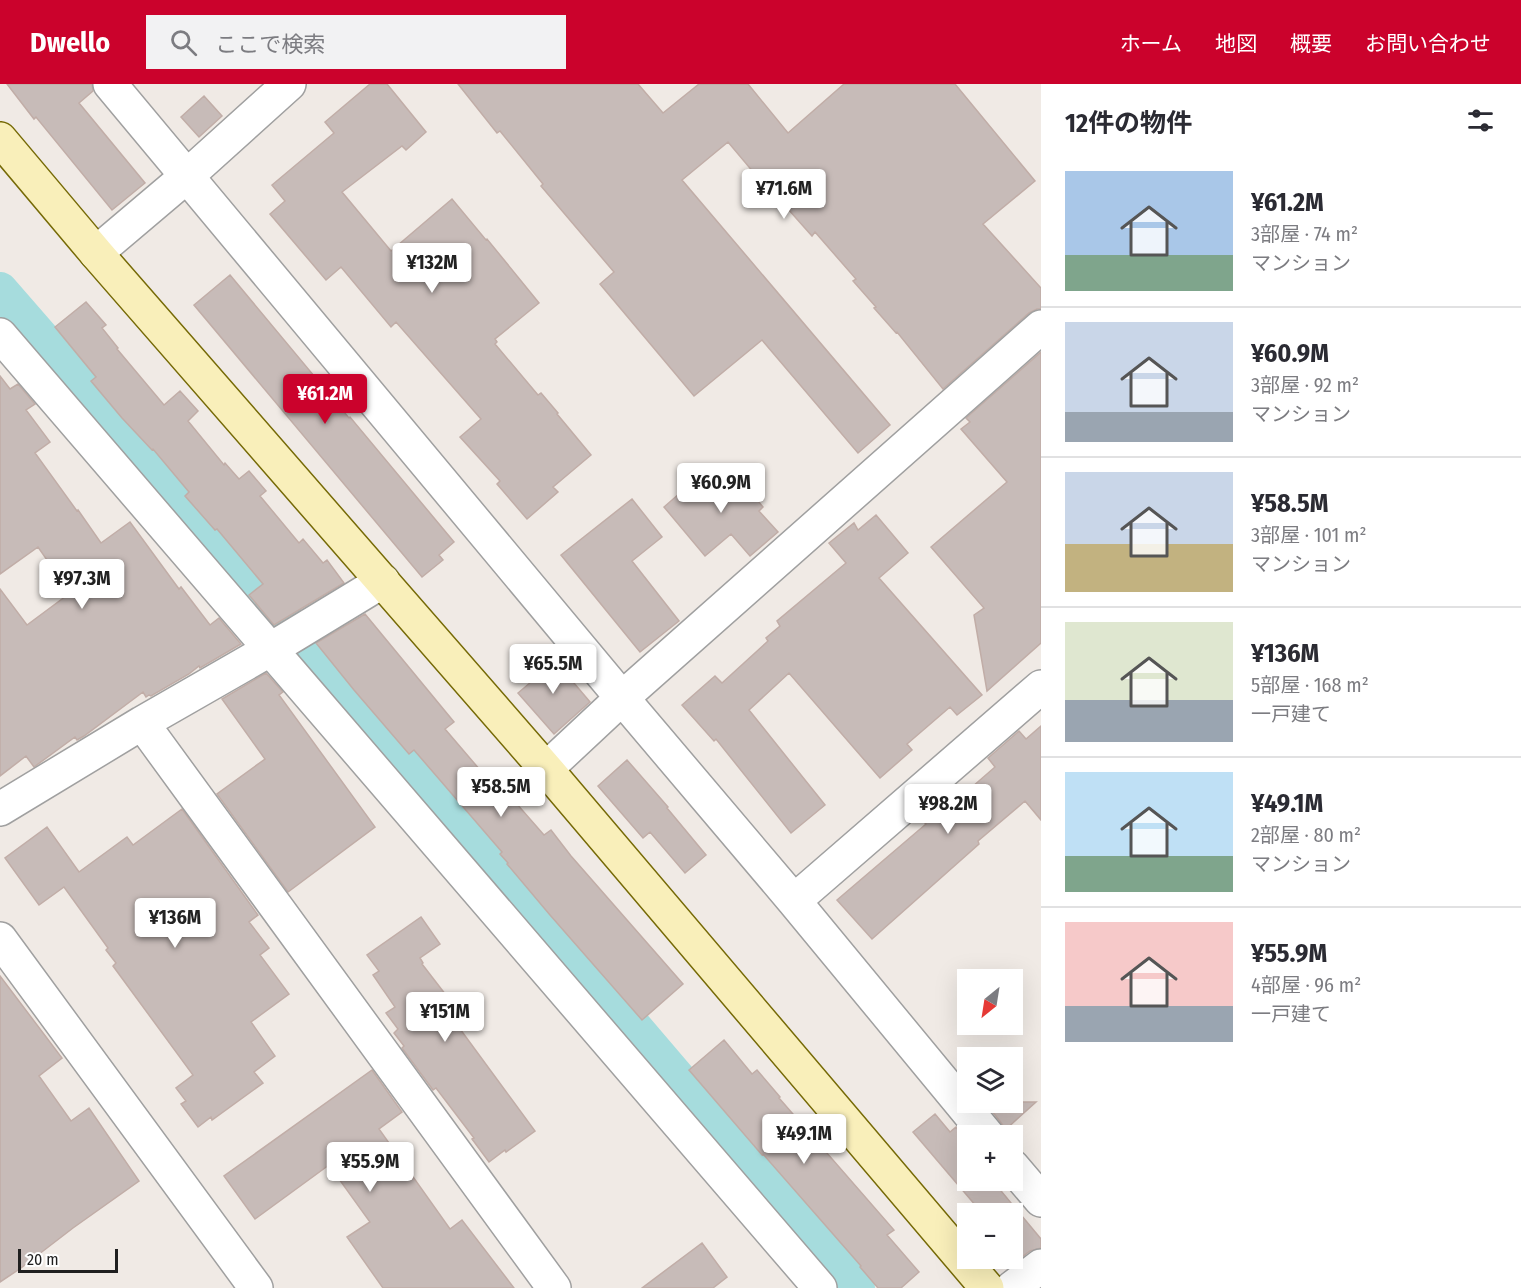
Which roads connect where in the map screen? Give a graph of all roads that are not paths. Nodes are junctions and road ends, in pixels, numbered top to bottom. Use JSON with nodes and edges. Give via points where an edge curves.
{"nodes":[{"id":1,"x":110,"y":84,"type":"edge"},
{"id":2,"x":289,"y":84,"type":"edge"},
{"id":3,"x":0,"y":139,"type":"edge"},
{"id":4,"x":187,"y":176,"type":"junction"},
{"id":5,"x":96,"y":253,"type":"junction"},
{"id":6,"x":1041,"y":327,"type":"edge"},
{"id":7,"x":0,"y":335,"type":"edge"},
{"id":8,"x":383,"y":581,"type":"junction"},
{"id":9,"x":271,"y":649,"type":"junction"},
{"id":10,"x":1041,"y":687,"type":"edge"},
{"id":11,"x":622,"y":698,"type":"junction"},
{"id":12,"x":142,"y":723,"type":"junction"},
{"id":13,"x":546,"y":769,"type":"junction"},
{"id":14,"x":0,"y":809,"type":"edge"},
{"id":15,"x":794,"y":901,"type":"junction"},
{"id":16,"x":0,"y":939,"type":"edge"},
{"id":17,"x":979,"y":1125,"type":"edge"},
{"id":18,"x":1023,"y":1179,"type":"edge"},
{"id":19,"x":1041,"y":1200,"type":"edge"},
{"id":20,"x":1041,"y":1266,"type":"edge"},
{"id":21,"x":256,"y":1288,"type":"edge"},
{"id":22,"x":554,"y":1288,"type":"edge"},
{"id":23,"x":820,"y":1288,"type":"edge"},
{"id":24,"x":987,"y":1288,"type":"edge"},
{"id":25,"x":1012,"y":1288,"type":"edge"}],
"edges":[{"from":1,"to":4,"type":"street"},
{"from":2,"to":4,"type":"street"},
{"from":3,"to":5,"type":"street"},
{"from":4,"to":5,"type":"street"},
{"from":4,"to":11,"type":"street"},
{"from":5,"to":8,"type":"street"},
{"from":6,"to":11,"type":"street"},
{"from":7,"to":9,"type":"street"},
{"from":8,"to":9,"type":"street"},
{"from":8,"to":13,"type":"street"},
{"from":9,"to":12,"type":"street"},
{"from":9,"to":23,"type":"street"},
{"from":10,"to":15,"type":"street"},
{"from":11,"to":13,"type":"street"},
{"from":11,"to":15,"type":"street"},
{"from":12,"to":14,"type":"street"},
{"from":12,"to":22,"type":"street"},
{"from":13,"to":24,"type":"street"},
{"from":15,"to":17,"type":"street"},
{"from":16,"to":21,"type":"street"},
{"from":18,"to":19,"type":"street"},
{"from":20,"to":25,"type":"street"}]}
